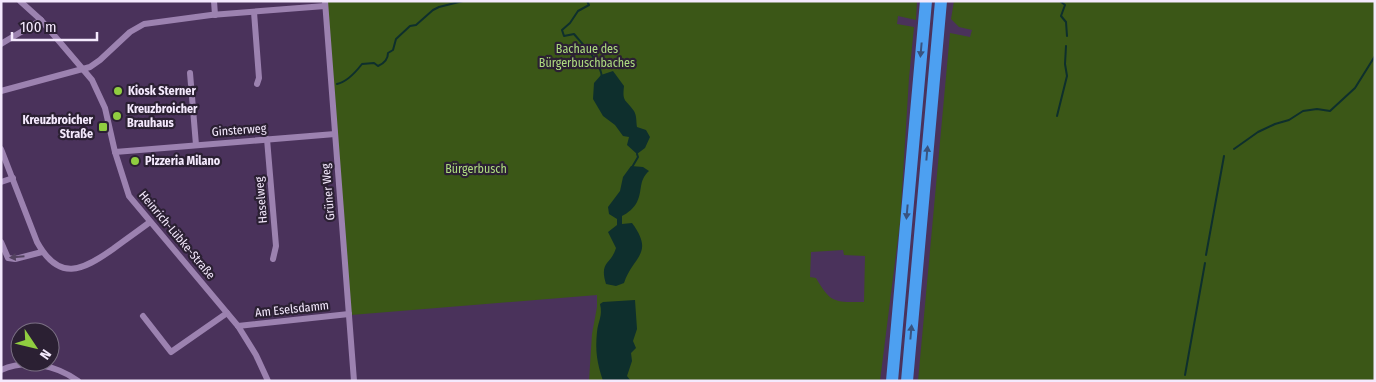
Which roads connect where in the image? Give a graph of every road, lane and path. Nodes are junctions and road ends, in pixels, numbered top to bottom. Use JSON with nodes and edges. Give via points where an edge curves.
{"nodes":[{"id":1,"x":20,"y":1,"type":"edge"},
{"id":2,"x":214,"y":1,"type":"edge"},
{"id":3,"x":926,"y":1,"type":"edge"},
{"id":4,"x":941,"y":1,"type":"edge"},
{"id":5,"x":325,"y":3,"type":"edge"},
{"id":6,"x":254,"y":12,"type":"junction"},
{"id":7,"x":215,"y":15,"type":"junction"},
{"id":8,"x":41,"y":20,"type":"junction"},
{"id":9,"x":1,"y":44,"type":"edge"},
{"id":10,"x":83,"y":69,"type":"junction"},
{"id":11,"x":190,"y":73,"type":"dead end"},
{"id":12,"x":257,"y":84,"type":"dead end"},
{"id":13,"x":1,"y":91,"type":"edge"},
{"id":14,"x":334,"y":134,"type":"junction"},
{"id":15,"x":268,"y":139,"type":"junction"},
{"id":16,"x":196,"y":144,"type":"junction"},
{"id":17,"x":1,"y":149,"type":"edge"},
{"id":18,"x":115,"y":152,"type":"junction"},
{"id":19,"x":13,"y":178,"type":"junction"},
{"id":20,"x":1,"y":182,"type":"edge"},
{"id":21,"x":150,"y":222,"type":"junction"},
{"id":22,"x":1,"y":242,"type":"edge"},
{"id":23,"x":42,"y":252,"type":"junction"},
{"id":24,"x":272,"y":259,"type":"dead end"},
{"id":25,"x":227,"y":312,"type":"junction"},
{"id":26,"x":350,"y":314,"type":"junction"},
{"id":27,"x":143,"y":316,"type":"dead end"},
{"id":28,"x":238,"y":326,"type":"junction"},
{"id":29,"x":1,"y":370,"type":"edge"},
{"id":30,"x":78,"y":381,"type":"edge"},
{"id":31,"x":268,"y":381,"type":"edge"},
{"id":32,"x":354,"y":381,"type":"edge"},
{"id":33,"x":892,"y":381,"type":"edge"},
{"id":34,"x":907,"y":381,"type":"edge"}],
"edges":[{"from":1,"to":8,"type":"street","name":"Heinrich-Lübke-Straße"},
{"from":2,"to":7,"type":"street"},
{"from":3,"to":33,"type":"highway","one_way":true},
{"from":34,"to":4,"type":"highway","one_way":true},
{"from":5,"to":6,"type":"street"},
{"from":5,"to":14,"type":"street","name":"Grüner Weg"},
{"from":6,"to":7,"type":"street"},
{"from":6,"to":12,"type":"street"},
{"from":7,"to":10,"type":"street","via":[[144,24],[130,32],[100,60]]},
{"from":8,"to":9,"type":"street"},
{"from":8,"to":10,"type":"street","name":"Heinrich-Lübke-Straße"},
{"from":10,"to":13,"type":"street"},
{"from":10,"to":18,"type":"street","name":"Heinrich-Lübke-Straße","via":[[105,108]]},
{"from":11,"to":16,"type":"street"},
{"from":14,"to":15,"type":"street","name":"Ginsterweg"},
{"from":14,"to":26,"type":"street","name":"Grüner Weg"},
{"from":15,"to":16,"type":"street","name":"Ginsterweg"},
{"from":15,"to":24,"type":"street","name":"Haselweg","via":[[276,246]]},
{"from":16,"to":18,"type":"street","name":"Ginsterweg"},
{"from":17,"to":19,"type":"street"},
{"from":18,"to":21,"type":"street","name":"Heinrich-Lübke-Straße","via":[[129,196]]},
{"from":19,"to":20,"type":"street"},
{"from":19,"to":23,"type":"street"},
{"from":21,"to":23,"type":"street","via":[[84,266],[65,269]]},
{"from":21,"to":25,"type":"street","name":"Heinrich-Lübke-Straße"},
{"from":23,"to":22,"type":"street","one_way":true,"via":[[8,258]]},
{"from":25,"to":27,"type":"street","via":[[171,352]]},
{"from":25,"to":28,"type":"street","name":"Heinrich-Lübke-Straße"},
{"from":26,"to":28,"type":"street","name":"Am Eselsdamm"},
{"from":26,"to":32,"type":"street","name":"Grüner Weg"},
{"from":28,"to":31,"type":"street","name":"Heinrich-Lübke-Straße"},
{"from":29,"to":30,"type":"street","via":[[33,364],[67,373]]}]}
